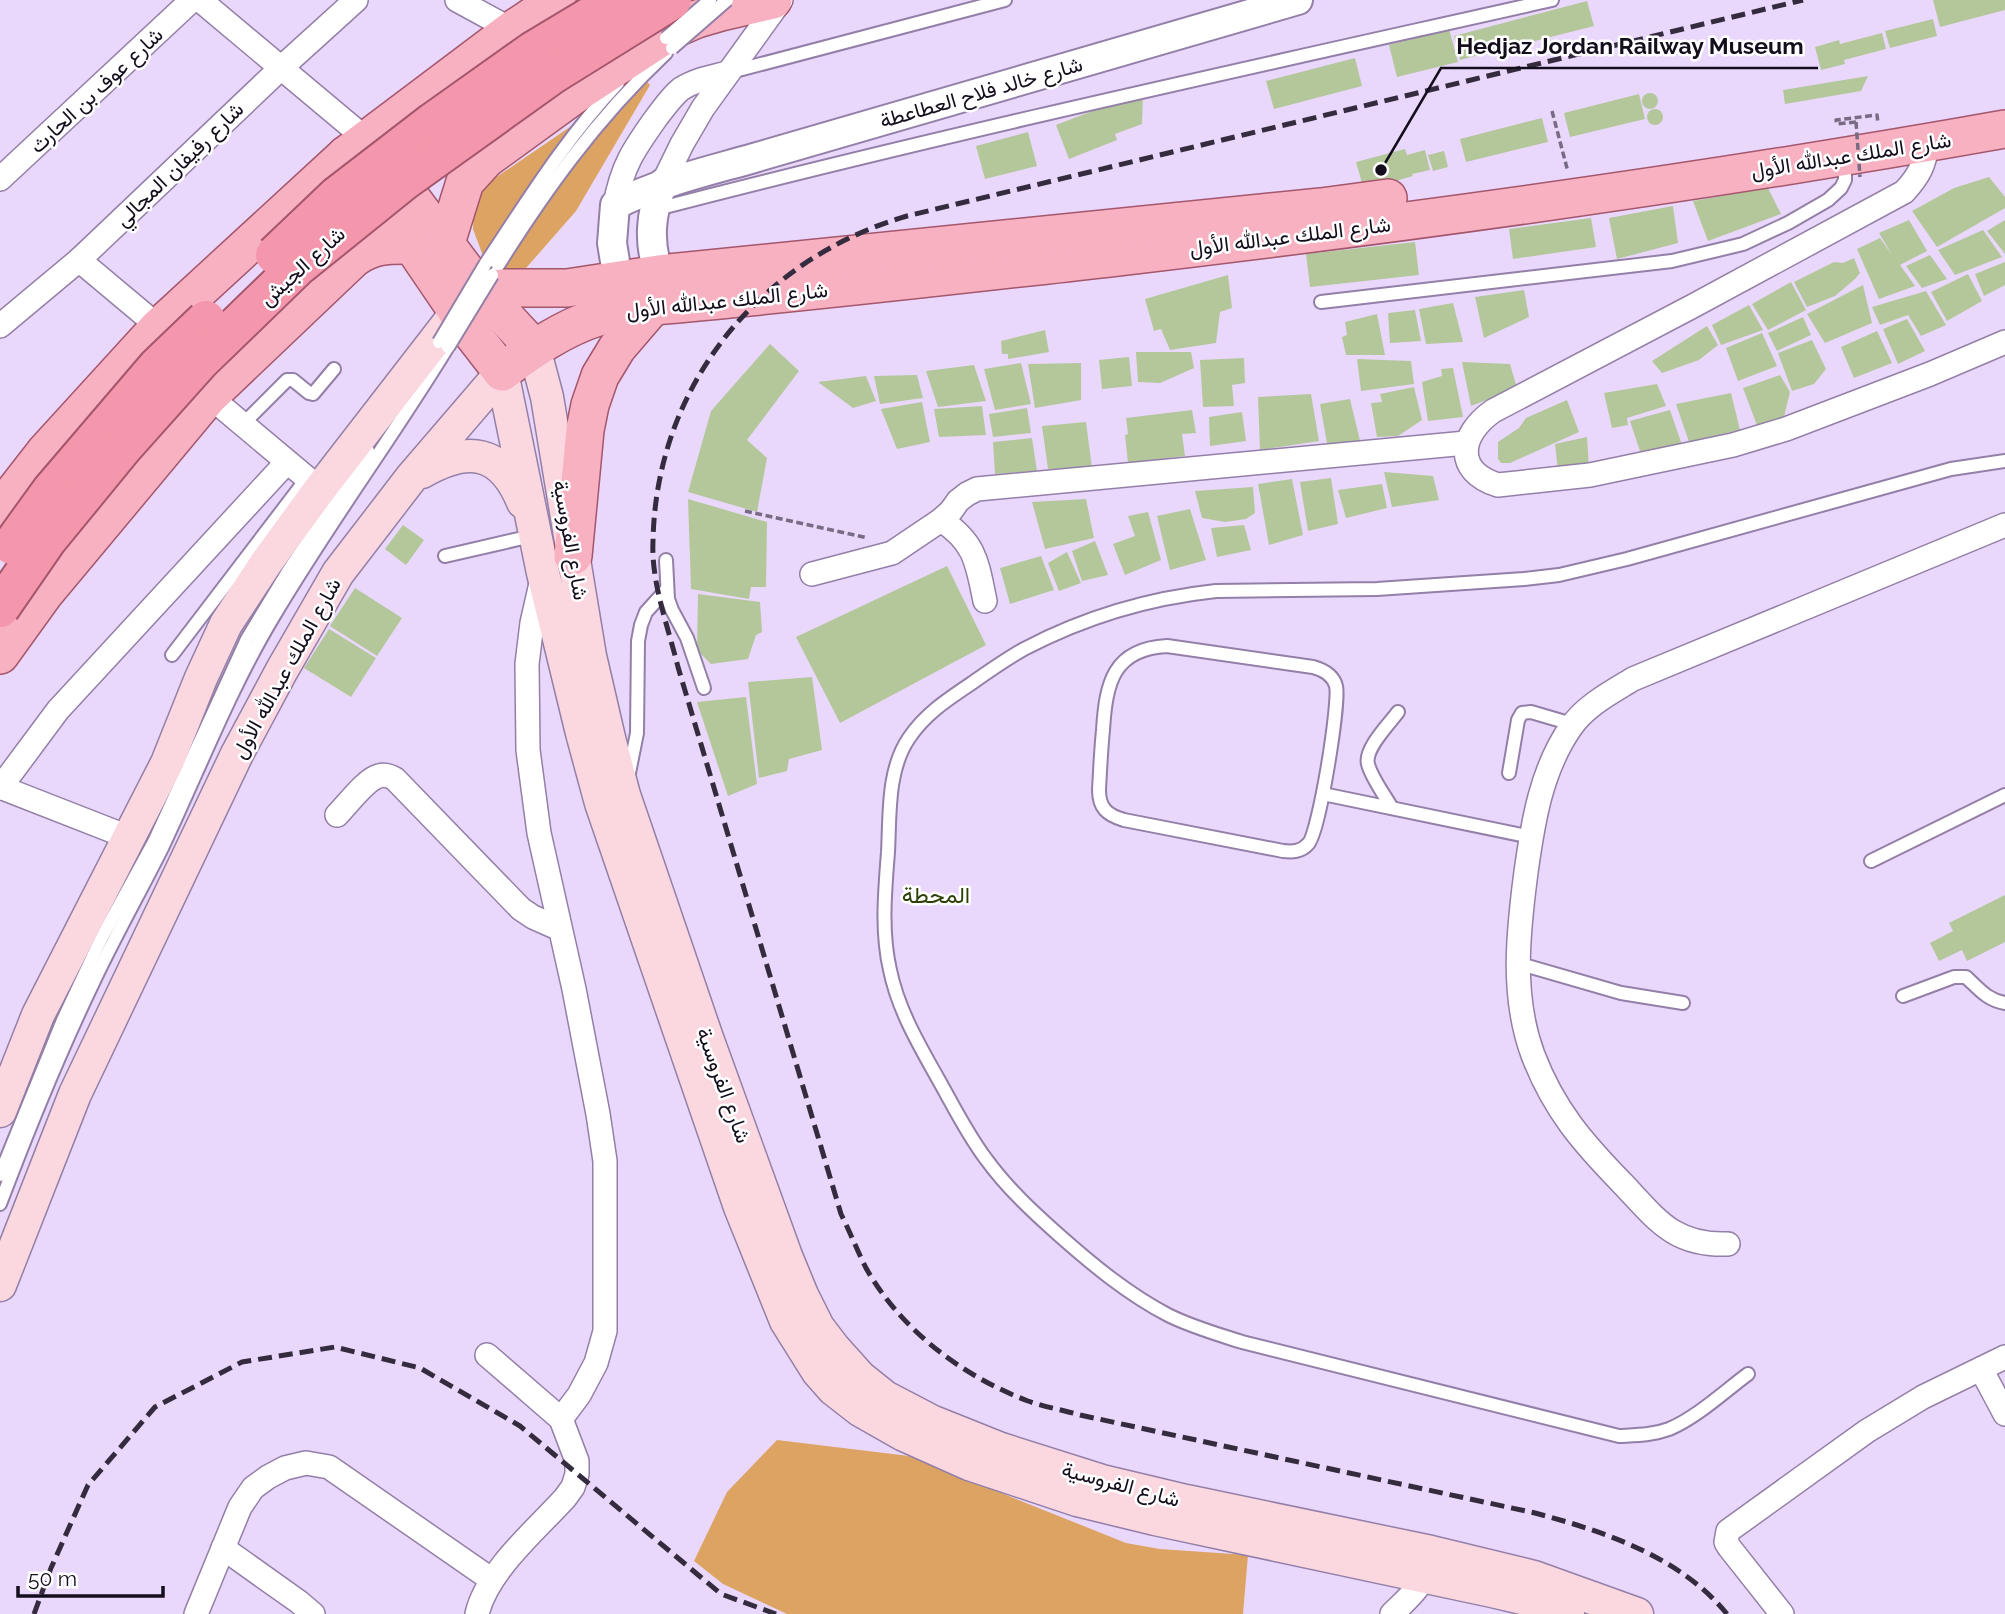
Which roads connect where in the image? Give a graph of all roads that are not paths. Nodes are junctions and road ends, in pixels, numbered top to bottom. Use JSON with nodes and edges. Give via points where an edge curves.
{"nodes":[{"id":1,"x":192,"y":0,"type":"edge"},
{"id":2,"x":200,"y":0,"type":"edge"},
{"id":3,"x":356,"y":0,"type":"edge"},
{"id":4,"x":457,"y":0,"type":"edge"},
{"id":5,"x":558,"y":0,"type":"edge"},
{"id":6,"x":618,"y":0,"type":"edge"},
{"id":7,"x":672,"y":0,"type":"edge"},
{"id":8,"x":710,"y":0,"type":"edge"},
{"id":9,"x":727,"y":0,"type":"edge"},
{"id":10,"x":773,"y":0,"type":"edge"},
{"id":11,"x":781,"y":0,"type":"edge"},
{"id":12,"x":1005,"y":0,"type":"edge"},
{"id":13,"x":1298,"y":0,"type":"edge"},
{"id":14,"x":1552,"y":0,"type":"edge"},
{"id":15,"x":512,"y":30,"type":"junction"},
{"id":16,"x":669,"y":43,"type":"junction"},
{"id":17,"x":281,"y":68,"type":"junction"},
{"id":18,"x":727,"y":73,"type":"junction"},
{"id":19,"x":2005,"y":106,"type":"edge"},
{"id":20,"x":2005,"y":129,"type":"edge"},
{"id":21,"x":1926,"y":133,"type":"junction"},
{"id":22,"x":356,"y":147,"type":"junction"},
{"id":23,"x":1853,"y":167,"type":"junction"},
{"id":24,"x":757,"y":170,"type":"junction"},
{"id":25,"x":0,"y":179,"type":"edge"},
{"id":26,"x":663,"y":183,"type":"junction"},
{"id":27,"x":615,"y":205,"type":"junction"},
{"id":28,"x":653,"y":210,"type":"junction"},
{"id":29,"x":429,"y":244,"type":"junction"},
{"id":30,"x":79,"y":260,"type":"junction"},
{"id":31,"x":618,"y":280,"type":"junction"},
{"id":32,"x":656,"y":290,"type":"junction"},
{"id":33,"x":1321,"y":302,"type":"dead end"},
{"id":34,"x":467,"y":305,"type":"junction"},
{"id":35,"x":0,"y":326,"type":"edge"},
{"id":36,"x":159,"y":327,"type":"junction"},
{"id":37,"x":2005,"y":342,"type":"edge"},
{"id":38,"x":534,"y":348,"type":"junction"},
{"id":39,"x":334,"y":369,"type":"dead end"},
{"id":40,"x":502,"y":372,"type":"junction"},
{"id":41,"x":209,"y":396,"type":"junction"},
{"id":42,"x":242,"y":425,"type":"junction"},
{"id":43,"x":1466,"y":443,"type":"junction"},
{"id":44,"x":2005,"y":461,"type":"edge"},
{"id":45,"x":287,"y":462,"type":"junction"},
{"id":46,"x":411,"y":478,"type":"junction"},
{"id":47,"x":313,"y":483,"type":"junction"},
{"id":48,"x":0,"y":510,"type":"edge"},
{"id":49,"x":941,"y":520,"type":"junction"},
{"id":50,"x":2005,"y":526,"type":"edge"},
{"id":51,"x":536,"y":536,"type":"junction"},
{"id":52,"x":444,"y":556,"type":"dead end"},
{"id":53,"x":666,"y":560,"type":"dead end"},
{"id":54,"x":0,"y":562,"type":"edge"},
{"id":55,"x":558,"y":565,"type":"junction"},
{"id":56,"x":812,"y":574,"type":"dead end"},
{"id":57,"x":667,"y":589,"type":"junction"},
{"id":58,"x":985,"y":600,"type":"dead end"},
{"id":59,"x":0,"y":608,"type":"edge"},
{"id":60,"x":0,"y":654,"type":"edge"},
{"id":61,"x":172,"y":654,"type":"dead end"},
{"id":62,"x":704,"y":688,"type":"dead end"},
{"id":63,"x":1398,"y":712,"type":"dead end"},
{"id":64,"x":1572,"y":724,"type":"junction"},
{"id":65,"x":1509,"y":773,"type":"dead end"},
{"id":66,"x":0,"y":788,"type":"edge"},
{"id":67,"x":1323,"y":794,"type":"junction"},
{"id":68,"x":624,"y":795,"type":"junction"},
{"id":69,"x":2005,"y":795,"type":"edge"},
{"id":70,"x":1392,"y":808,"type":"junction"},
{"id":71,"x":337,"y":815,"type":"dead end"},
{"id":72,"x":1531,"y":837,"type":"junction"},
{"id":73,"x":128,"y":838,"type":"junction"},
{"id":74,"x":1871,"y":861,"type":"dead end"},
{"id":75,"x":560,"y":929,"type":"junction"},
{"id":76,"x":1517,"y":963,"type":"junction"},
{"id":77,"x":1903,"y":996,"type":"dead end"},
{"id":78,"x":1683,"y":1003,"type":"dead end"},
{"id":79,"x":2005,"y":1003,"type":"edge"},
{"id":80,"x":0,"y":1111,"type":"edge"},
{"id":81,"x":0,"y":1175,"type":"edge"},
{"id":82,"x":0,"y":1205,"type":"edge"},
{"id":83,"x":1728,"y":1244,"type":"dead end"},
{"id":84,"x":0,"y":1285,"type":"edge"},
{"id":85,"x":487,"y":1356,"type":"dead end"},
{"id":86,"x":2005,"y":1357,"type":"edge"},
{"id":87,"x":1981,"y":1369,"type":"junction"},
{"id":88,"x":1748,"y":1374,"type":"dead end"},
{"id":89,"x":2005,"y":1414,"type":"edge"},
{"id":90,"x":561,"y":1419,"type":"junction"},
{"id":91,"x":223,"y":1548,"type":"junction"},
{"id":92,"x":1429,"y":1564,"type":"junction"},
{"id":93,"x":492,"y":1580,"type":"junction"},
{"id":94,"x":1541,"y":1608,"type":"edge"},
{"id":95,"x":196,"y":1614,"type":"edge"},
{"id":96,"x":313,"y":1614,"type":"edge"},
{"id":97,"x":477,"y":1614,"type":"edge"},
{"id":98,"x":1392,"y":1614,"type":"edge"},
{"id":99,"x":1568,"y":1614,"type":"edge"},
{"id":100,"x":1637,"y":1614,"type":"edge"},
{"id":101,"x":1782,"y":1614,"type":"edge"}],
"edges":[{"from":1,"to":25,"type":"street","name":"شارع عوف بن الحارث"},
{"from":2,"to":17,"type":"street","name":"شارع الفروسية"},
{"from":3,"to":17,"type":"street","name":"شارع رفيفان المجالي"},
{"from":4,"to":15,"type":"street"},
{"from":5,"to":15,"type":"main road"},
{"from":6,"to":54,"type":"highway","name":"شارع الجيش","bridge":true,"via":[[533,51],[337,196],[157,367],[51,491]]},
{"from":7,"to":59,"type":"highway","name":"شارع الجيش","bridge":true,"via":[[553,74],[385,195],[297,267],[200,361],[124,446],[47,540]]},
{"from":8,"to":16,"type":"lane","bridge":true},
{"from":9,"to":16,"type":"lane","bridge":true},
{"from":10,"to":29,"type":"main road","via":[[674,29],[581,90],[486,159],[465,182]]},
{"from":11,"to":18,"type":"street"},
{"from":12,"to":18,"type":"lane"},
{"from":13,"to":24,"type":"street","name":"شارع خالد فلاح العطاعطة"},
{"from":14,"to":24,"type":"lane","via":[[1134,93]]},
{"from":15,"to":22,"type":"main road"},
{"from":16,"to":34,"type":"lane","via":[[571,156]]},
{"from":17,"to":22,"type":"street","name":"شارع الفروسية"},
{"from":17,"to":30,"type":"street","name":"شارع رفيفان المجالي"},
{"from":18,"to":26,"type":"street","via":[[692,126]]},
{"from":18,"to":27,"type":"street","via":[[692,83],[669,101],[630,155]]},
{"from":19,"to":21,"type":"main road","name":"شارع الملك عبدالله الأول"},
{"from":20,"to":21,"type":"main road","name":"شارع الملك عبدالله الأول"},
{"from":21,"to":23,"type":"main road","name":"شارع الملك عبدالله الأول"},
{"from":21,"to":32,"type":"main road","name":"شارع الملك عبدالله الأول","via":[[1868,127],[1568,174]]},
{"from":21,"to":43,"type":"street","via":[[1924,163],[1904,192],[1493,411],[1481,419]]},
{"from":22,"to":29,"type":"main road","name":"شارع الفروسية"},
{"from":22,"to":36,"type":"main road"},
{"from":23,"to":32,"type":"main road","name":"شارع الملك عبدالله الأول","via":[[865,286]]},
{"from":23,"to":33,"type":"lane","via":[[1836,194],[1769,232],[1722,250],[1672,261]]},
{"from":24,"to":26,"type":"street","name":"شارع خالد فلاح العطاعطة"},
{"from":24,"to":28,"type":"lane"},
{"from":26,"to":27,"type":"street","name":"شارع خالد فلاح العطاعطة"},
{"from":26,"to":28,"type":"street"},
{"from":27,"to":31,"type":"street","via":[[612,243]]},
{"from":28,"to":32,"type":"street"},
{"from":29,"to":34,"type":"main road","name":"شارع الفروسية"},
{"from":29,"to":41,"type":"main road","via":[[368,248]]},
{"from":30,"to":35,"type":"street","name":"شارع رفيفان المجالي"},
{"from":30,"to":36,"type":"street"},
{"from":31,"to":32,"type":"main road","name":"شارع الملك عبدالله الأول"},
{"from":31,"to":34,"type":"main road","name":"شارع الملك عبدالله الأول","via":[[567,288],[502,288]]},
{"from":32,"to":38,"type":"main road","name":"شارع الملك عبدالله الأول"},
{"from":32,"to":55,"type":"main road","via":[[600,376]]},
{"from":34,"to":38,"type":"main road","name":"شارع الفروسية"},
{"from":34,"to":40,"type":"main road","name":"شارع الفروسية"},
{"from":34,"to":47,"type":"main road"},
{"from":34,"to":81,"type":"lane","via":[[247,639],[172,805],[62,1020]]},
{"from":34,"to":82,"type":"lane","via":[[414,402],[254,650],[92,984]]},
{"from":36,"to":48,"type":"main road","via":[[45,452]]},
{"from":37,"to":43,"type":"street","via":[[1786,429],[1590,475],[1499,485],[1484,481],[1473,471]]},
{"from":38,"to":40,"type":"main road","name":"شارع الملك عبدالله الأول"},
{"from":38,"to":55,"type":"main road","name":"شارع الفروسية","via":[[547,397]]},
{"from":39,"to":42,"type":"lane","via":[[313,394],[287,380]]},
{"from":40,"to":46,"type":"main road","name":"شارع الملك عبدالله الأول"},
{"from":40,"to":51,"type":"main road","name":"شارع الفروسية"},
{"from":41,"to":42,"type":"street"},
{"from":41,"to":60,"type":"main road","via":[[44,594]]},
{"from":42,"to":45,"type":"street"},
{"from":43,"to":49,"type":"street","via":[[977,489]]},
{"from":44,"to":88,"type":"lane","via":[[1951,469],[1559,575],[1377,589],[1216,592],[1141,605],[1080,623],[993,668],[926,716],[907,740],[895,768],[884,934],[900,1004],[985,1158],[1036,1215],[1126,1290],[1205,1331],[1619,1436],[1671,1428]]},
{"from":45,"to":47,"type":"street"},
{"from":45,"to":66,"type":"street","via":[[58,710]]},
{"from":46,"to":51,"type":"main road","via":[[453,457],[482,457],[504,470]]},
{"from":46,"to":84,"type":"main road","name":"شارع الملك عبدالله الأول","via":[[338,573],[237,754],[75,1094]]},
{"from":47,"to":61,"type":"lane"},
{"from":47,"to":73,"type":"main road","via":[[226,624],[167,763]]},
{"from":49,"to":56,"type":"street","via":[[892,553]]},
{"from":49,"to":58,"type":"street","via":[[957,530],[973,553]]},
{"from":50,"to":64,"type":"street","via":[[1633,679]]},
{"from":51,"to":52,"type":"lane"},
{"from":51,"to":55,"type":"main road","name":"شارع الفروسية"},
{"from":53,"to":57,"type":"lane"},
{"from":55,"to":68,"type":"main road","name":"شارع الفروسية","via":[[590,656]]},
{"from":55,"to":75,"type":"street","via":[[532,623],[527,664],[528,750],[539,833]]},
{"from":55,"to":92,"type":"main road","name":"شارع الفروسية","via":[[582,733],[601,803],[740,1207],[786,1321],[832,1389],[904,1435],[969,1464],[1077,1500],[1155,1519]]},
{"from":57,"to":62,"type":"lane"},
{"from":57,"to":68,"type":"lane","via":[[646,612],[641,625],[637,733]]},
{"from":63,"to":70,"type":"lane","via":[[1367,758]]},
{"from":64,"to":65,"type":"lane","via":[[1522,713]]},
{"from":64,"to":72,"type":"street","via":[[1545,778]]},
{"from":66,"to":73,"type":"street"},
{"from":67,"to":67,"type":"lane","via":[[1337,697],[1334,680],[1322,669],[1167,646],[1150,647],[1121,664],[1106,694],[1099,790],[1099,801],[1112,816],[1292,852],[1301,850],[1313,837]]},
{"from":67,"to":70,"type":"lane"},
{"from":68,"to":92,"type":"main road","name":"شارع الفروسية","via":[[786,1256],[818,1327],[860,1377],[885,1397],[931,1421],[1001,1449],[1102,1481]]},
{"from":69,"to":74,"type":"lane"},
{"from":70,"to":72,"type":"lane"},
{"from":71,"to":75,"type":"street","via":[[371,779],[390,776],[521,909]]},
{"from":72,"to":76,"type":"street"},
{"from":73,"to":80,"type":"main road","via":[[38,1015]]},
{"from":75,"to":90,"type":"street","via":[[603,1140],[606,1319],[596,1363]]},
{"from":76,"to":78,"type":"lane","via":[[1621,993]]},
{"from":76,"to":83,"type":"street","via":[[1532,1052],[1572,1129],[1665,1227],[1695,1242]]},
{"from":77,"to":79,"type":"lane","via":[[1962,976],[1986,997]]},
{"from":85,"to":90,"type":"street"},
{"from":86,"to":87,"type":"street"},
{"from":87,"to":89,"type":"street"},
{"from":87,"to":101,"type":"street","via":[[1867,1431],[1728,1531],[1729,1547]]},
{"from":90,"to":93,"type":"street","via":[[577,1461],[573,1487]]},
{"from":91,"to":93,"type":"street","via":[[253,1488],[268,1476],[306,1463],[329,1468]]},
{"from":91,"to":95,"type":"street"},
{"from":91,"to":96,"type":"street"},
{"from":92,"to":94,"type":"main road","name":"شارع الفروسية"},
{"from":92,"to":98,"type":"street","via":[[1411,1595]]},
{"from":92,"to":100,"type":"main road","name":"شارع الفروسية","via":[[1534,1577]]},
{"from":93,"to":97,"type":"street"},
{"from":94,"to":99,"type":"main road","name":"شارع الفروسية"}]}
